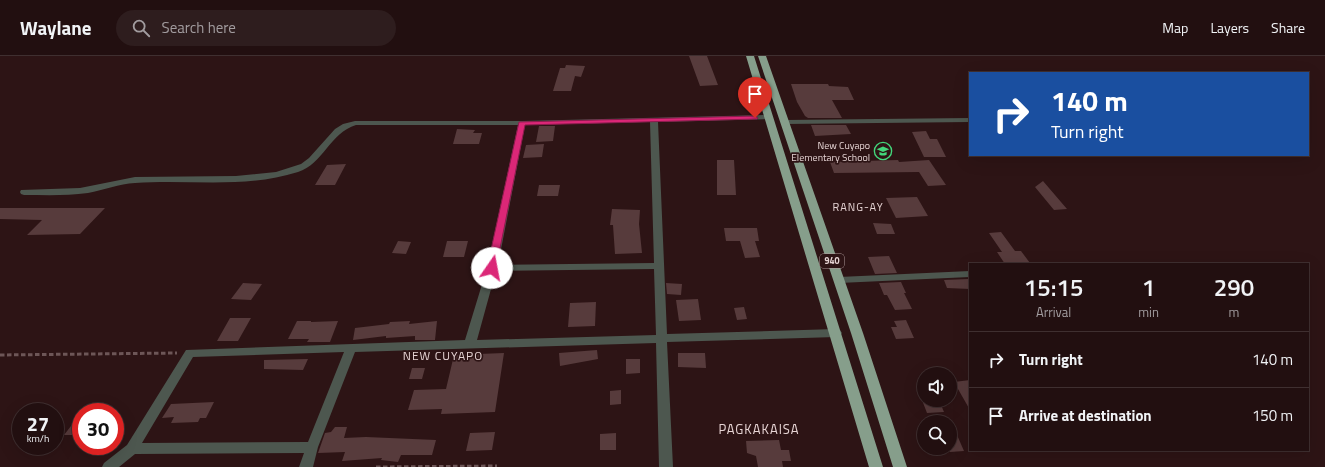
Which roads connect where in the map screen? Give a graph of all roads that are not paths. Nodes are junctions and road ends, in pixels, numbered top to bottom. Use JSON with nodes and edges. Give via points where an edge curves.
{"nodes":[{"id":1,"x":750,"y":56,"type":"edge"},
{"id":2,"x":762,"y":56,"type":"edge"},
{"id":3,"x":769,"y":117,"type":"junction"},
{"id":4,"x":654,"y":120,"type":"junction"},
{"id":5,"x":969,"y":120,"type":"edge"},
{"id":6,"x":785,"y":122,"type":"junction"},
{"id":7,"x":522,"y":123,"type":"junction"},
{"id":8,"x":24,"y":192,"type":"dead end"},
{"id":9,"x":658,"y":266,"type":"junction"},
{"id":10,"x":492,"y":268,"type":"junction"},
{"id":11,"x":969,"y":274,"type":"edge"},
{"id":12,"x":839,"y":280,"type":"junction"},
{"id":13,"x":836,"y":333,"type":"junction"},
{"id":14,"x":661,"y":339,"type":"junction"},
{"id":15,"x":470,"y":344,"type":"junction"},
{"id":16,"x":351,"y":348,"type":"junction"},
{"id":17,"x":312,"y":447,"type":"junction"},
{"id":18,"x":132,"y":449,"type":"junction"},
{"id":19,"x":109,"y":467,"type":"edge"},
{"id":20,"x":306,"y":467,"type":"edge"},
{"id":21,"x":666,"y":467,"type":"edge"},
{"id":22,"x":876,"y":467,"type":"edge"},
{"id":23,"x":900,"y":467,"type":"edge"}],
"edges":[{"from":1,"to":3,"type":"highway","number":"940"},
{"from":2,"to":6,"type":"highway","number":"940"},
{"from":3,"to":4,"type":"street"},
{"from":3,"to":13,"type":"highway","number":"940"},
{"from":4,"to":7,"type":"street"},
{"from":4,"to":9,"type":"street"},
{"from":5,"to":6,"type":"street"},
{"from":6,"to":12,"type":"highway","number":"940"},
{"from":7,"to":8,"type":"street","via":[[355,123],[337,131],[311,163],[283,174],[247,178],[130,180],[88,190]]},
{"from":7,"to":10,"type":"street"},
{"from":9,"to":10,"type":"street"},
{"from":9,"to":14,"type":"street"},
{"from":10,"to":15,"type":"street"},
{"from":11,"to":12,"type":"street"},
{"from":12,"to":23,"type":"highway","number":"940"},
{"from":13,"to":14,"type":"street"},
{"from":13,"to":22,"type":"highway","number":"940"},
{"from":14,"to":15,"type":"street"},
{"from":14,"to":21,"type":"street"},
{"from":15,"to":16,"type":"street"},
{"from":16,"to":17,"type":"street"},
{"from":16,"to":18,"type":"street","via":[[190,353]]},
{"from":17,"to":18,"type":"street"},
{"from":17,"to":20,"type":"street"},
{"from":18,"to":19,"type":"street"}]}
